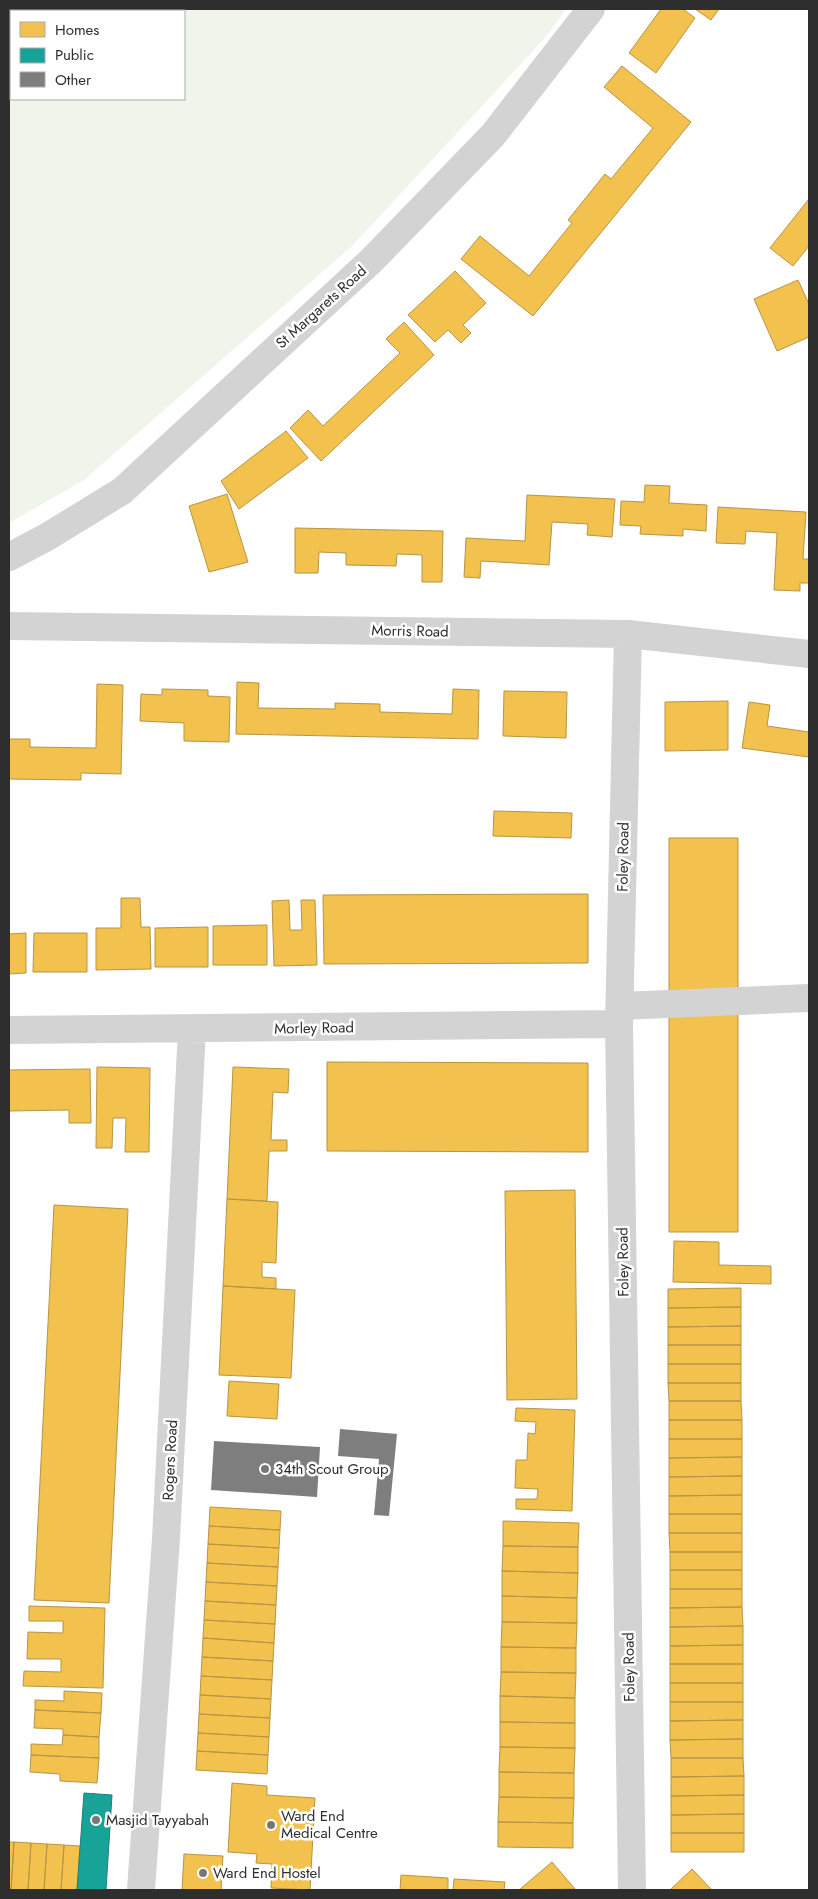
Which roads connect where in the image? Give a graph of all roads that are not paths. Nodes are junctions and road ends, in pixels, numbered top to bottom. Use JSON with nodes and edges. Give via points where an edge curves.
{"nodes":[{"id":1,"x":591,"y":9,"type":"edge"},
{"id":2,"x":9,"y":558,"type":"edge"},
{"id":3,"x":9,"y":626,"type":"edge"},
{"id":4,"x":628,"y":634,"type":"junction"},
{"id":5,"x":809,"y":654,"type":"edge"},
{"id":6,"x":809,"y":998,"type":"edge"},
{"id":7,"x":620,"y":1015,"type":"junction"},
{"id":8,"x":192,"y":1029,"type":"junction"},
{"id":9,"x":9,"y":1030,"type":"edge"},
{"id":10,"x":141,"y":1890,"type":"edge"},
{"id":11,"x":632,"y":1890,"type":"edge"}],
"edges":[{"from":1,"to":2,"type":"street","name":"St Margarets Road","via":[[493,135],[372,260],[122,491]]},
{"from":3,"to":4,"type":"street","name":"Morris Road"},
{"from":4,"to":5,"type":"street","name":"Morris Road"},
{"from":4,"to":7,"type":"street","name":"Foley Road"},
{"from":6,"to":7,"type":"street","name":"Morley Road"},
{"from":7,"to":8,"type":"street","name":"Morley Road"},
{"from":7,"to":11,"type":"street","name":"Foley Road"},
{"from":8,"to":9,"type":"street","name":"Morley Road"},
{"from":8,"to":10,"type":"street","name":"Rogers Road","via":[[166,1539]]}]}
